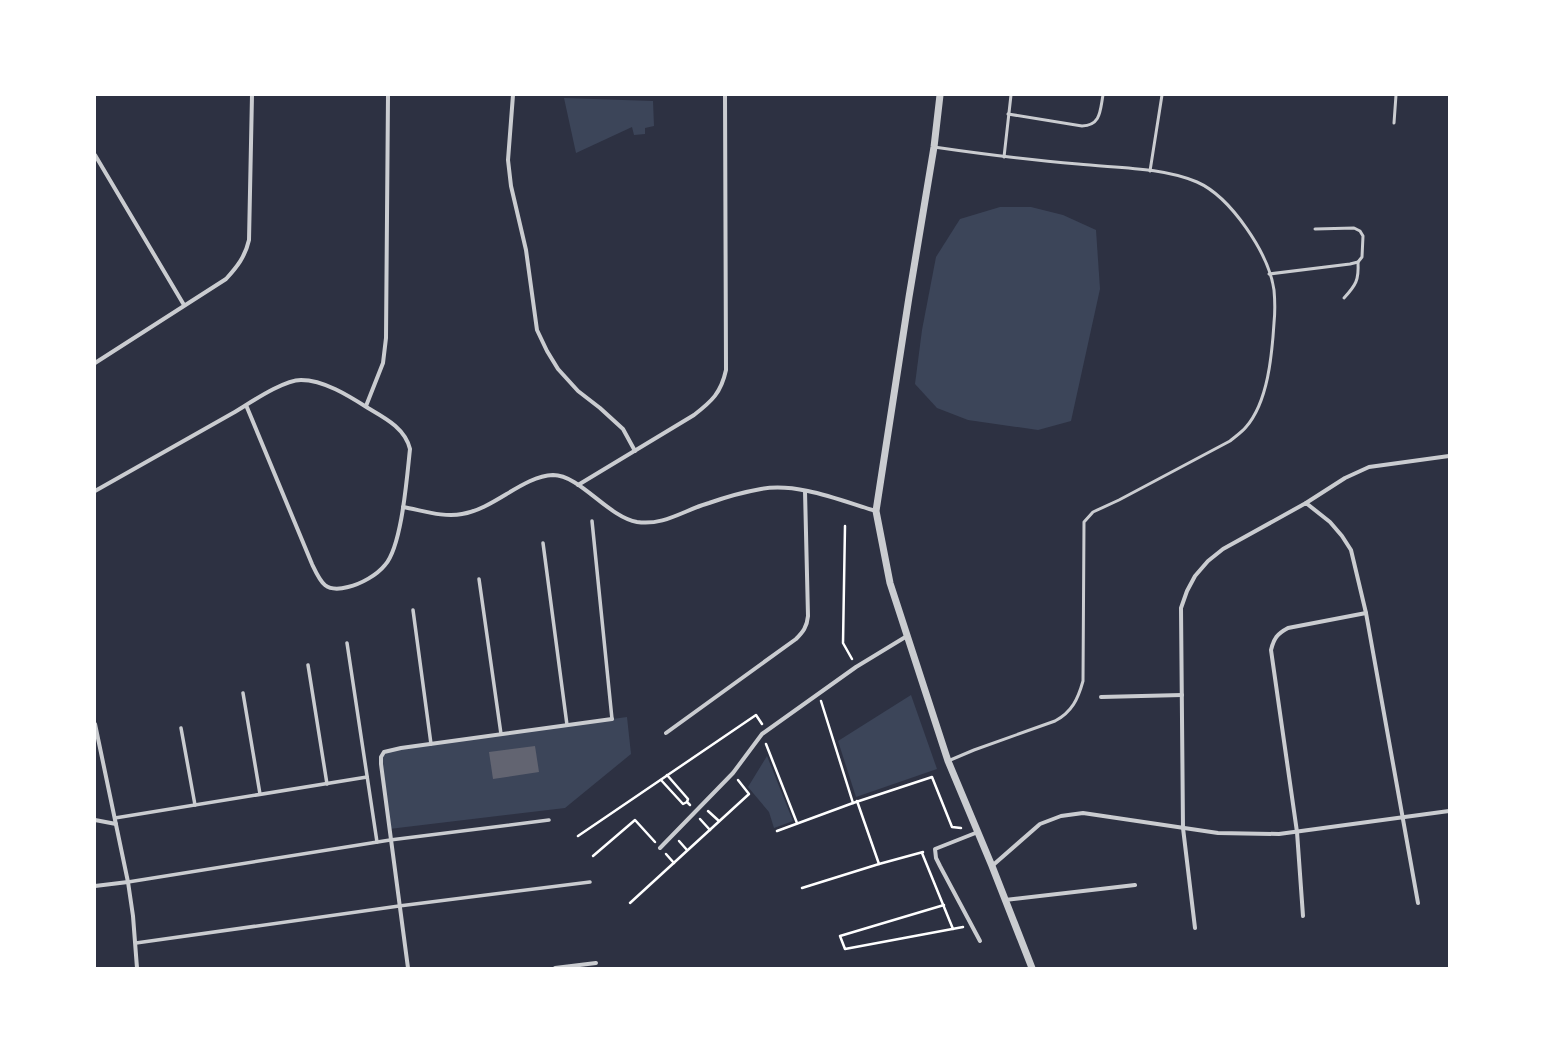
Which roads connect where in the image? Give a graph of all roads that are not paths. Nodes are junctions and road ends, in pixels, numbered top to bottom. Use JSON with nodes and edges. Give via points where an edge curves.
{"nodes":[{"id":1,"x":252,"y":95,"type":"edge"},
{"id":2,"x":388,"y":95,"type":"edge"},
{"id":3,"x":513,"y":95,"type":"edge"},
{"id":4,"x":724,"y":95,"type":"edge"},
{"id":5,"x":940,"y":95,"type":"edge"},
{"id":6,"x":1011,"y":95,"type":"edge"},
{"id":7,"x":1103,"y":95,"type":"edge"},
{"id":8,"x":1162,"y":95,"type":"edge"},
{"id":9,"x":1396,"y":95,"type":"edge"},
{"id":10,"x":1008,"y":114,"type":"junction"},
{"id":11,"x":1394,"y":123,"type":"dead end"},
{"id":12,"x":934,"y":147,"type":"junction"},
{"id":13,"x":95,"y":155,"type":"edge"},
{"id":14,"x":1004,"y":157,"type":"junction"},
{"id":15,"x":1150,"y":171,"type":"junction"},
{"id":16,"x":1315,"y":229,"type":"dead end"},
{"id":17,"x":1358,"y":262,"type":"junction"},
{"id":18,"x":1269,"y":274,"type":"junction"},
{"id":19,"x":1344,"y":298,"type":"dead end"},
{"id":20,"x":184,"y":305,"type":"junction"},
{"id":21,"x":95,"y":363,"type":"edge"},
{"id":22,"x":246,"y":405,"type":"junction"},
{"id":23,"x":366,"y":406,"type":"junction"},
{"id":24,"x":635,"y":450,"type":"junction"},
{"id":25,"x":1449,"y":456,"type":"edge"},
{"id":26,"x":578,"y":485,"type":"junction"},
{"id":27,"x":95,"y":491,"type":"edge"},
{"id":28,"x":805,"y":491,"type":"junction"},
{"id":29,"x":1306,"y":503,"type":"junction"},
{"id":30,"x":403,"y":507,"type":"junction"},
{"id":31,"x":876,"y":511,"type":"junction"},
{"id":32,"x":592,"y":521,"type":"dead end"},
{"id":33,"x":543,"y":543,"type":"dead end"},
{"id":34,"x":479,"y":579,"type":"dead end"},
{"id":35,"x":414,"y":610,"type":"dead end"},
{"id":36,"x":1366,"y":613,"type":"junction"},
{"id":37,"x":907,"y":636,"type":"junction"},
{"id":38,"x":348,"y":643,"type":"dead end"},
{"id":39,"x":308,"y":665,"type":"dead end"},
{"id":40,"x":243,"y":693,"type":"dead end"},
{"id":41,"x":1182,"y":695,"type":"junction"},
{"id":42,"x":1101,"y":697,"type":"dead end"},
{"id":43,"x":612,"y":719,"type":"joint"},
{"id":44,"x":95,"y":724,"type":"edge"},
{"id":45,"x":567,"y":726,"type":"junction"},
{"id":46,"x":181,"y":728,"type":"dead end"},
{"id":47,"x":666,"y":733,"type":"dead end"},
{"id":48,"x":501,"y":734,"type":"junction"},
{"id":49,"x":431,"y":744,"type":"junction"},
{"id":50,"x":948,"y":761,"type":"junction"},
{"id":51,"x":368,"y":777,"type":"junction"},
{"id":52,"x":327,"y":784,"type":"junction"},
{"id":53,"x":260,"y":794,"type":"junction"},
{"id":54,"x":195,"y":805,"type":"junction"},
{"id":55,"x":1449,"y":811,"type":"edge"},
{"id":56,"x":1403,"y":817,"type":"junction"},
{"id":57,"x":115,"y":818,"type":"junction"},
{"id":58,"x":95,"y":820,"type":"edge"},
{"id":59,"x":549,"y":820,"type":"dead end"},
{"id":60,"x":116,"y":824,"type":"junction"},
{"id":61,"x":1183,"y":828,"type":"junction"},
{"id":62,"x":978,"y":832,"type":"junction"},
{"id":63,"x":1296,"y":832,"type":"junction"},
{"id":64,"x":390,"y":840,"type":"junction"},
{"id":65,"x":377,"y":842,"type":"junction"},
{"id":66,"x":660,"y":848,"type":"road end"},
{"id":67,"x":992,"y":866,"type":"junction"},
{"id":68,"x":128,"y":882,"type":"junction"},
{"id":69,"x":590,"y":882,"type":"dead end"},
{"id":70,"x":1135,"y":885,"type":"dead end"},
{"id":71,"x":95,"y":886,"type":"edge"},
{"id":72,"x":1005,"y":900,"type":"junction"},
{"id":73,"x":1418,"y":903,"type":"dead end"},
{"id":74,"x":399,"y":906,"type":"junction"},
{"id":75,"x":1303,"y":916,"type":"dead end"},
{"id":76,"x":1195,"y":928,"type":"dead end"},
{"id":77,"x":980,"y":941,"type":"dead end"},
{"id":78,"x":136,"y":943,"type":"junction"},
{"id":79,"x":596,"y":963,"type":"dead end"},
{"id":80,"x":137,"y":968,"type":"edge"},
{"id":81,"x":408,"y":968,"type":"edge"},
{"id":82,"x":555,"y":968,"type":"edge"},
{"id":83,"x":1032,"y":968,"type":"edge"}],
"edges":[{"from":1,"to":20,"type":"street","via":[[247,250],[226,279]]},
{"from":2,"to":23,"type":"street","via":[[386,338],[383,363]]},
{"from":3,"to":24,"type":"street","via":[[508,160],[510,180],[526,250],[538,330],[558,369],[578,391],[623,429]]},
{"from":4,"to":24,"type":"street","via":[[724,381],[717,394],[694,415]]},
{"from":5,"to":12,"type":"street"},
{"from":6,"to":10,"type":"lane"},
{"from":7,"to":10,"type":"lane","via":[[1099,116],[1089,126]]},
{"from":8,"to":15,"type":"lane"},
{"from":9,"to":11,"type":"lane"},
{"from":10,"to":14,"type":"lane"},
{"from":12,"to":14,"type":"lane"},
{"from":12,"to":31,"type":"street"},
{"from":13,"to":20,"type":"street"},
{"from":14,"to":15,"type":"lane"},
{"from":15,"to":18,"type":"lane","via":[[1197,182],[1214,193],[1246,228],[1264,259]]},
{"from":16,"to":17,"type":"lane","via":[[1354,228],[1360,231],[1363,236],[1362,257]]},
{"from":17,"to":18,"type":"lane"},
{"from":17,"to":19,"type":"lane","via":[[1358,278]]},
{"from":18,"to":50,"type":"lane","via":[[1274,290],[1275,312],[1270,364],[1256,413],[1246,428],[1230,441],[1093,512],[1084,522],[1083,681],[1074,705],[1055,721]]},
{"from":20,"to":21,"type":"street"},
{"from":22,"to":23,"type":"street","via":[[295,380],[303,380],[329,387]]},
{"from":22,"to":27,"type":"street"},
{"from":22,"to":30,"type":"street","via":[[312,564],[323,584],[338,589],[350,586],[377,573],[385,566],[392,556]]},
{"from":23,"to":30,"type":"street","via":[[396,425],[408,441],[410,449]]},
{"from":24,"to":26,"type":"street"},
{"from":25,"to":29,"type":"street","via":[[1369,467]]},
{"from":26,"to":28,"type":"street","via":[[623,517],[636,522],[654,522],[677,516],[708,503],[762,488]]},
{"from":26,"to":30,"type":"street","via":[[555,475],[543,477],[485,507],[462,514],[452,515]]},
{"from":28,"to":31,"type":"street","via":[[816,492]]},
{"from":28,"to":47,"type":"street","via":[[808,616],[803,632]]},
{"from":29,"to":36,"type":"street","via":[[1330,522],[1351,550]]},
{"from":29,"to":41,"type":"street","via":[[1223,549],[1195,576],[1181,608]]},
{"from":31,"to":37,"type":"street","via":[[890,583]]},
{"from":32,"to":43,"type":"street"},
{"from":33,"to":45,"type":"street"},
{"from":34,"to":48,"type":"street"},
{"from":35,"to":49,"type":"street"},
{"from":36,"to":56,"type":"street"},
{"from":36,"to":63,"type":"street","via":[[1288,628],[1279,633],[1273,642],[1271,650]]},
{"from":37,"to":50,"type":"street"},
{"from":37,"to":66,"type":"street","via":[[856,667],[766,730],[733,773]]},
{"from":38,"to":51,"type":"street"},
{"from":39,"to":52,"type":"street"},
{"from":40,"to":53,"type":"street"},
{"from":41,"to":42,"type":"street"},
{"from":41,"to":61,"type":"street"},
{"from":43,"to":45,"type":"street"},
{"from":44,"to":57,"type":"street"},
{"from":45,"to":48,"type":"street"},
{"from":46,"to":54,"type":"street"},
{"from":48,"to":49,"type":"street"},
{"from":49,"to":64,"type":"street","via":[[390,750],[384,752],[381,757]]},
{"from":50,"to":62,"type":"street"},
{"from":51,"to":52,"type":"street"},
{"from":51,"to":65,"type":"street"},
{"from":52,"to":53,"type":"street"},
{"from":53,"to":54,"type":"street"},
{"from":54,"to":57,"type":"street"},
{"from":55,"to":56,"type":"street"},
{"from":56,"to":63,"type":"street"},
{"from":56,"to":73,"type":"street"},
{"from":57,"to":60,"type":"street"},
{"from":58,"to":60,"type":"street"},
{"from":59,"to":64,"type":"street"},
{"from":60,"to":68,"type":"street"},
{"from":61,"to":63,"type":"street","via":[[1218,833]]},
{"from":61,"to":67,"type":"street","via":[[1083,813],[1061,816],[1040,824]]},
{"from":61,"to":76,"type":"street"},
{"from":62,"to":67,"type":"street"},
{"from":62,"to":77,"type":"street","via":[[935,849],[936,858]]},
{"from":63,"to":75,"type":"street"},
{"from":64,"to":65,"type":"street"},
{"from":64,"to":74,"type":"street"},
{"from":65,"to":68,"type":"street"},
{"from":67,"to":72,"type":"street"},
{"from":68,"to":71,"type":"street"},
{"from":68,"to":78,"type":"street"},
{"from":69,"to":74,"type":"street"},
{"from":70,"to":72,"type":"street"},
{"from":72,"to":83,"type":"street"},
{"from":74,"to":78,"type":"street"},
{"from":74,"to":81,"type":"street"},
{"from":78,"to":80,"type":"street"},
{"from":79,"to":82,"type":"street"}]}
